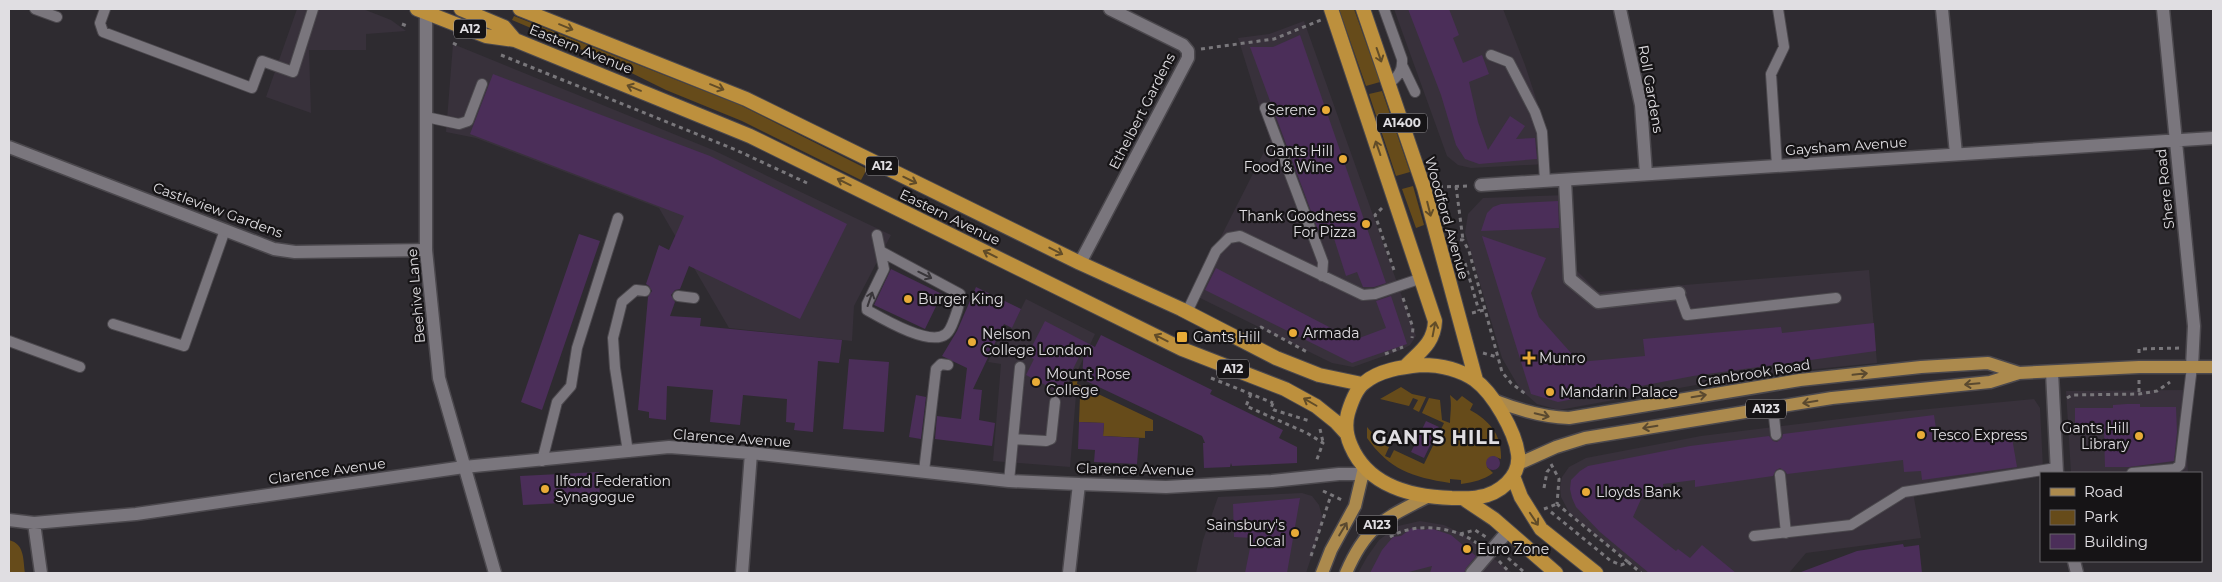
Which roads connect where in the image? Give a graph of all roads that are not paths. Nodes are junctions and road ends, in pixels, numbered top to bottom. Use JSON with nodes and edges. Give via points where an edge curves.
{"nodes":[{"id":1,"x":35,"y":9,"type":"edge"},
{"id":2,"x":105,"y":9,"type":"edge"},
{"id":3,"x":313,"y":9,"type":"edge"},
{"id":4,"x":461,"y":9,"type":"edge"},
{"id":5,"x":520,"y":9,"type":"edge"},
{"id":6,"x":1110,"y":9,"type":"edge"},
{"id":7,"x":1363,"y":9,"type":"edge"},
{"id":8,"x":1384,"y":9,"type":"edge"},
{"id":9,"x":1620,"y":9,"type":"edge"},
{"id":10,"x":1778,"y":9,"type":"edge"},
{"id":11,"x":1942,"y":9,"type":"edge"},
{"id":12,"x":2163,"y":9,"type":"edge"},
{"id":13,"x":423,"y":10,"type":"edge"},
{"id":14,"x":1332,"y":12,"type":"edge"},
{"id":15,"x":57,"y":17,"type":"dead end"},
{"id":16,"x":515,"y":40,"type":"junction"},
{"id":17,"x":1491,"y":55,"type":"dead end"},
{"id":18,"x":1403,"y":67,"type":"junction"},
{"id":19,"x":482,"y":84,"type":"dead end"},
{"id":20,"x":1389,"y":84,"type":"junction"},
{"id":21,"x":1415,"y":92,"type":"dead end"},
{"id":22,"x":1265,"y":108,"type":"dead end"},
{"id":23,"x":426,"y":117,"type":"junction"},
{"id":24,"x":2213,"y":138,"type":"edge"},
{"id":25,"x":2175,"y":140,"type":"junction"},
{"id":26,"x":9,"y":147,"type":"edge"},
{"id":27,"x":1956,"y":154,"type":"junction"},
{"id":28,"x":1777,"y":166,"type":"junction"},
{"id":29,"x":1646,"y":174,"type":"junction"},
{"id":30,"x":1565,"y":180,"type":"junction"},
{"id":31,"x":1545,"y":181,"type":"junction"},
{"id":32,"x":1481,"y":185,"type":"road end"},
{"id":33,"x":618,"y":218,"type":"dead end"},
{"id":34,"x":225,"y":230,"type":"junction"},
{"id":35,"x":878,"y":235,"type":"dead end"},
{"id":36,"x":426,"y":250,"type":"junction"},
{"id":37,"x":882,"y":252,"type":"junction"},
{"id":38,"x":1080,"y":263,"type":"junction"},
{"id":39,"x":1322,"y":276,"type":"junction"},
{"id":40,"x":1422,"y":278,"type":"junction"},
{"id":41,"x":645,"y":291,"type":"dead end"},
{"id":42,"x":1679,"y":293,"type":"joint"},
{"id":43,"x":678,"y":296,"type":"dead end"},
{"id":44,"x":694,"y":298,"type":"dead end"},
{"id":45,"x":1836,"y":298,"type":"dead end"},
{"id":46,"x":1187,"y":312,"type":"junction"},
{"id":47,"x":113,"y":324,"type":"dead end"},
{"id":48,"x":9,"y":341,"type":"edge"},
{"id":49,"x":948,"y":365,"type":"dead end"},
{"id":50,"x":2192,"y":366,"type":"junction"},
{"id":51,"x":80,"y":367,"type":"dead end"},
{"id":52,"x":1020,"y":367,"type":"dead end"},
{"id":53,"x":1405,"y":367,"type":"junction"},
{"id":54,"x":2213,"y":367,"type":"edge"},
{"id":55,"x":2052,"y":372,"type":"junction"},
{"id":56,"x":2019,"y":374,"type":"junction"},
{"id":57,"x":1476,"y":380,"type":"junction"},
{"id":58,"x":1362,"y":384,"type":"junction"},
{"id":59,"x":1496,"y":401,"type":"junction"},
{"id":60,"x":1055,"y":402,"type":"dead end"},
{"id":61,"x":1773,"y":408,"type":"junction"},
{"id":62,"x":1347,"y":434,"type":"junction"},
{"id":63,"x":1776,"y":435,"type":"dead end"},
{"id":64,"x":1013,"y":439,"type":"junction"},
{"id":65,"x":628,"y":452,"type":"junction"},
{"id":66,"x":751,"y":452,"type":"junction"},
{"id":67,"x":542,"y":461,"type":"junction"},
{"id":68,"x":464,"y":467,"type":"junction"},
{"id":69,"x":1515,"y":470,"type":"junction"},
{"id":70,"x":2057,"y":471,"type":"edge"},
{"id":71,"x":924,"y":472,"type":"junction"},
{"id":72,"x":1366,"y":472,"type":"junction"},
{"id":73,"x":2147,"y":472,"type":"edge"},
{"id":74,"x":2040,"y":473,"type":"edge"},
{"id":75,"x":1780,"y":475,"type":"dead end"},
{"id":76,"x":1009,"y":481,"type":"junction"},
{"id":77,"x":1079,"y":484,"type":"junction"},
{"id":78,"x":1428,"y":498,"type":"junction"},
{"id":79,"x":1463,"y":498,"type":"junction"},
{"id":80,"x":9,"y":520,"type":"edge"},
{"id":81,"x":34,"y":522,"type":"junction"},
{"id":82,"x":1508,"y":531,"type":"junction"},
{"id":83,"x":1786,"y":532,"type":"junction"},
{"id":84,"x":1754,"y":536,"type":"dead end"},
{"id":85,"x":41,"y":573,"type":"edge"},
{"id":86,"x":495,"y":573,"type":"edge"},
{"id":87,"x":742,"y":573,"type":"edge"},
{"id":88,"x":1069,"y":573,"type":"edge"},
{"id":89,"x":1322,"y":573,"type":"edge"},
{"id":90,"x":1346,"y":573,"type":"edge"},
{"id":91,"x":1472,"y":573,"type":"edge"},
{"id":92,"x":1556,"y":573,"type":"edge"},
{"id":93,"x":1596,"y":573,"type":"edge"}],
"edges":[{"from":1,"to":15,"type":"lane"},
{"from":2,"to":3,"type":"lane","via":[[100,23],[103,32],[252,88],[262,62],[293,72]]},
{"from":4,"to":16,"type":"highway","number":"A12","via":[[504,27]]},
{"from":5,"to":38,"type":"highway","name":"Eastern Avenue","number":"A12","one_way":true,"via":[[746,99]]},
{"from":6,"to":38,"type":"street","name":"Ethelbert Gardens","via":[[1183,45],[1188,51],[1188,58]]},
{"from":7,"to":20,"type":"highway","name":"Woodford Avenue","number":"A1400","one_way":true},
{"from":8,"to":18,"type":"lane"},
{"from":9,"to":29,"type":"street","name":"Roll Gardens","via":[[1641,105]]},
{"from":10,"to":28,"type":"lane","via":[[1784,47],[1770,74]]},
{"from":11,"to":27,"type":"street"},
{"from":12,"to":25,"type":"street","name":"Shere Road"},
{"from":13,"to":16,"type":"highway","name":"Eastern Avenue","number":"A12","via":[[486,36]]},
{"from":13,"to":23,"type":"street","name":"Beehive Lane"},
{"from":40,"to":14,"type":"highway","number":"A1400","one_way":true},
{"from":62,"to":16,"type":"highway","name":"Eastern Avenue","number":"A12","one_way":true,"via":[[1316,406],[1285,389],[1182,348],[750,136]]},
{"from":17,"to":31,"type":"lane","via":[[1510,62],[1535,112],[1542,132]]},
{"from":18,"to":20,"type":"lane"},
{"from":18,"to":21,"type":"lane"},
{"from":19,"to":23,"type":"lane","via":[[468,121],[459,124]]},
{"from":20,"to":57,"type":"highway","name":"Woodford Avenue","number":"A1400","one_way":true,"via":[[1424,188]]},
{"from":22,"to":39,"type":"lane","via":[[1323,262]]},
{"from":23,"to":36,"type":"street","name":"Beehive Lane"},
{"from":24,"to":25,"type":"street","name":"Gaysham Avenue"},
{"from":25,"to":27,"type":"street","name":"Gaysham Avenue"},
{"from":25,"to":50,"type":"street","name":"Shere Road","via":[[2194,326]]},
{"from":26,"to":34,"type":"street","name":"Castleview Gardens"},
{"from":27,"to":28,"type":"street","name":"Gaysham Avenue"},
{"from":28,"to":29,"type":"street","name":"Gaysham Avenue"},
{"from":29,"to":30,"type":"street","name":"Gaysham Avenue"},
{"from":30,"to":31,"type":"street","name":"Gaysham Avenue"},
{"from":30,"to":42,"type":"street","via":[[1570,279],[1598,302]]},
{"from":31,"to":32,"type":"street","name":"Gaysham Avenue"},
{"from":33,"to":67,"type":"lane","via":[[577,348],[570,386],[556,402]]},
{"from":34,"to":36,"type":"street","name":"Castleview Gardens","via":[[274,249],[295,252]]},
{"from":34,"to":47,"type":"lane","via":[[184,346]]},
{"from":35,"to":37,"type":"lane"},
{"from":36,"to":68,"type":"street","name":"Beehive Lane","via":[[439,378]]},
{"from":37,"to":37,"type":"lane","one_way":true,"via":[[960,294],[958,311],[945,334],[933,338],[920,336],[867,310],[884,269]]},
{"from":38,"to":46,"type":"highway","name":"Eastern Avenue","number":"A12"},
{"from":39,"to":40,"type":"lane","via":[[1363,295]]},
{"from":39,"to":46,"type":"lane","via":[[1240,236],[1229,238],[1216,251]]},
{"from":53,"to":40,"type":"highway","number":"A1400","one_way":true,"via":[[1423,350],[1435,331]]},
{"from":41,"to":65,"type":"lane","via":[[636,290],[622,302],[613,338]]},
{"from":42,"to":45,"type":"lane","via":[[1687,315]]},
{"from":43,"to":44,"type":"lane"},
{"from":46,"to":58,"type":"highway","name":"Eastern Avenue","number":"A12","via":[[1276,358],[1319,375]]},
{"from":48,"to":51,"type":"lane"},
{"from":49,"to":71,"type":"lane","via":[[941,364],[936,369]]},
{"from":50,"to":54,"type":"main road","name":"Cranbrook Road","number":"A123"},
{"from":50,"to":55,"type":"main road","name":"Cranbrook Road","number":"A123"},
{"from":50,"to":73,"type":"lane","via":[[2180,465],[2176,470]]},
{"from":52,"to":64,"type":"lane"},
{"from":53,"to":57,"type":"highway","via":[[1449,367]]},
{"from":53,"to":58,"type":"highway","via":[[1385,372]]},
{"from":55,"to":56,"type":"main road","name":"Cranbrook Road","number":"A123"},
{"from":55,"to":70,"type":"street"},
{"from":59,"to":56,"type":"main road","name":"Cranbrook Road","number":"A123","one_way":true,"via":[[1555,418],[1569,418],[1800,380],[1921,367],[1988,362]]},
{"from":56,"to":61,"type":"main road","name":"Cranbrook Road","number":"A123","one_way":true,"via":[[1990,382],[1832,398]]},
{"from":57,"to":59,"type":"highway"},
{"from":58,"to":62,"type":"highway","via":[[1349,408]]},
{"from":59,"to":69,"type":"highway","via":[[1515,443],[1518,454]]},
{"from":60,"to":64,"type":"lane","via":[[1051,439]]},
{"from":61,"to":63,"type":"lane"},
{"from":61,"to":69,"type":"main road","name":"Cranbrook Road","number":"A123","one_way":true,"via":[[1585,438],[1556,447]]},
{"from":62,"to":72,"type":"highway","number":"A12"},
{"from":64,"to":76,"type":"lane"},
{"from":65,"to":66,"type":"street","name":"Clarence Avenue","via":[[690,447]]},
{"from":65,"to":67,"type":"street","name":"Clarence Avenue"},
{"from":66,"to":71,"type":"street","name":"Clarence Avenue"},
{"from":66,"to":87,"type":"street"},
{"from":67,"to":68,"type":"street","name":"Clarence Avenue"},
{"from":68,"to":81,"type":"street","name":"Clarence Avenue","via":[[136,514]]},
{"from":68,"to":86,"type":"street","name":"Beehive Lane"},
{"from":69,"to":79,"type":"highway","number":"A123","via":[[1499,490]]},
{"from":69,"to":93,"type":"highway","one_way":true,"via":[[1521,497],[1541,529]]},
{"from":71,"to":76,"type":"street","name":"Clarence Avenue"},
{"from":72,"to":77,"type":"street","name":"Clarence Avenue","via":[[1166,487]]},
{"from":72,"to":78,"type":"highway","via":[[1399,489]]},
{"from":89,"to":72,"type":"main road","number":"A123","one_way":true,"via":[[1350,518]]},
{"from":74,"to":83,"type":"lane","via":[[1904,492],[1851,525]]},
{"from":75,"to":83,"type":"lane"},
{"from":76,"to":77,"type":"street","name":"Clarence Avenue"},
{"from":77,"to":88,"type":"street"},
{"from":78,"to":79,"type":"highway"},
{"from":78,"to":90,"type":"main road","number":"A123","via":[[1382,520],[1369,532]]},
{"from":79,"to":82,"type":"highway"},
{"from":80,"to":81,"type":"street","name":"Clarence Avenue"},
{"from":81,"to":85,"type":"street"},
{"from":82,"to":91,"type":"street","via":[[1492,555]]},
{"from":82,"to":92,"type":"highway"},
{"from":83,"to":84,"type":"lane"}]}
